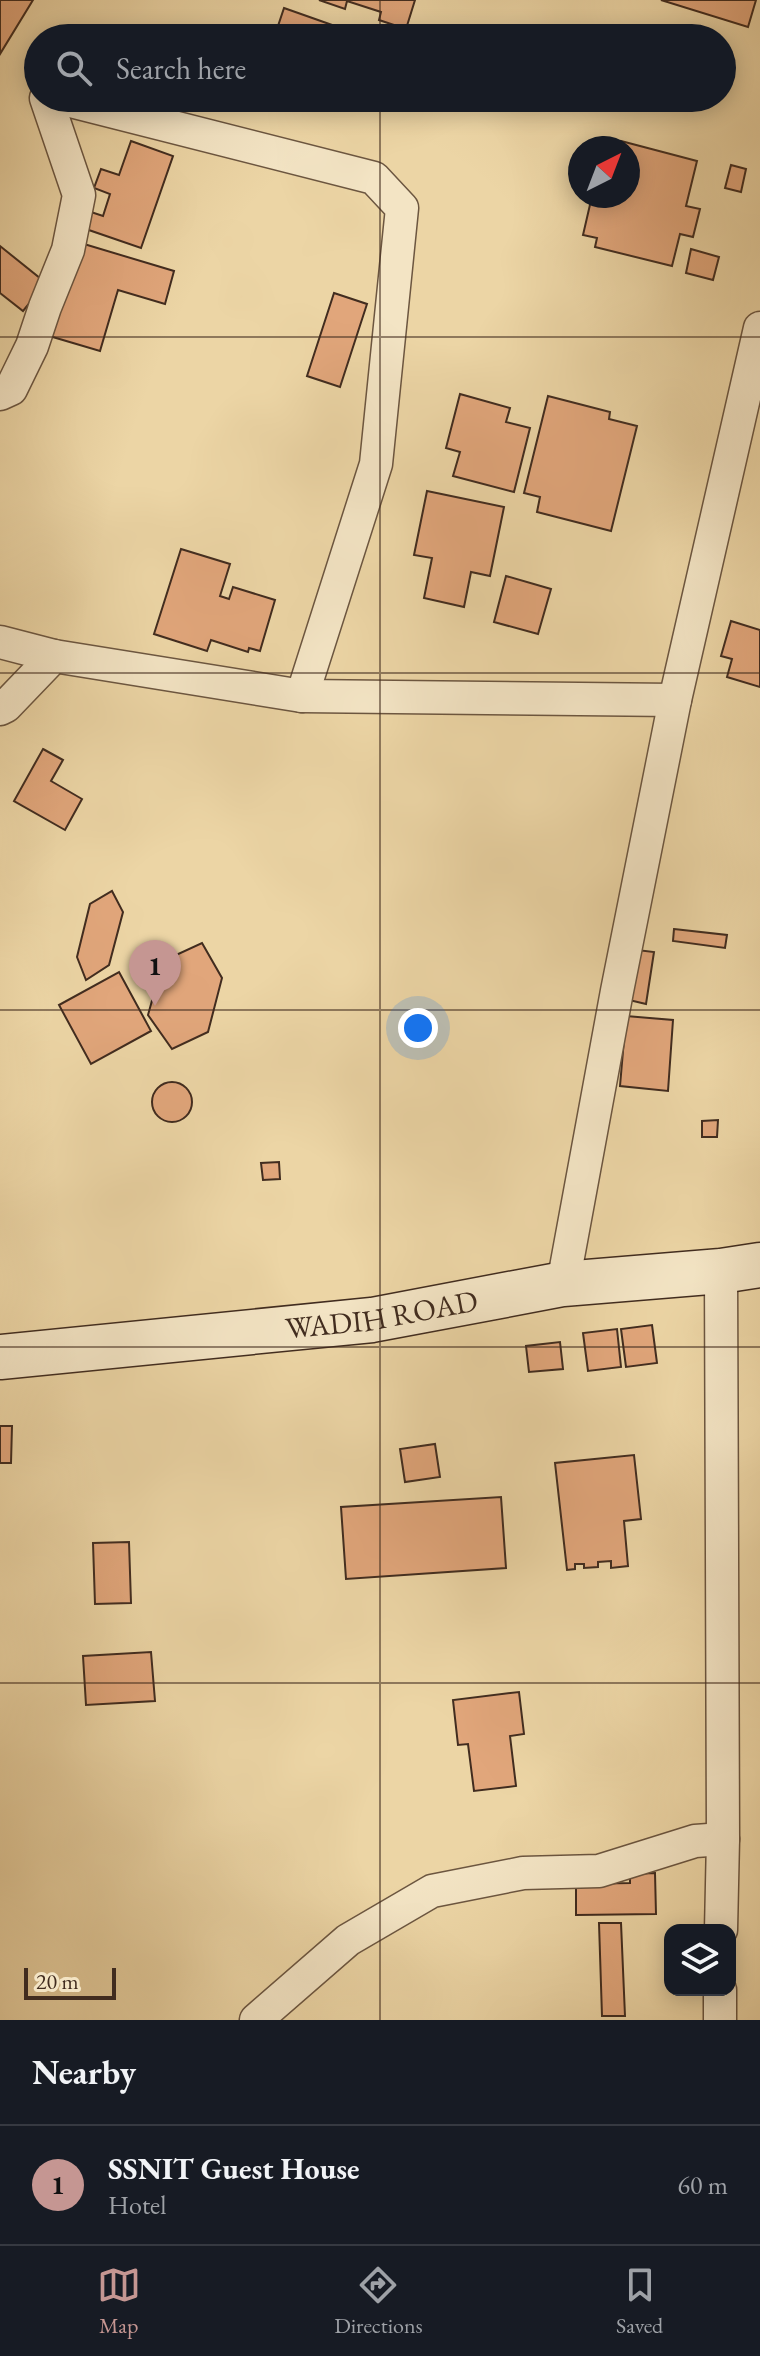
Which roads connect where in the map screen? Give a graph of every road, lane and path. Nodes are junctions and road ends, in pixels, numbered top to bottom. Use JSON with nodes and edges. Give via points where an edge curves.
{"nodes":[{"id":1,"x":51,"y":112,"type":"edge"},
{"id":2,"x":114,"y":112,"type":"edge"},
{"id":3,"x":760,"y":328,"type":"edge"},
{"id":4,"x":0,"y":394,"type":"edge"},
{"id":5,"x":0,"y":642,"type":"edge"},
{"id":6,"x":54,"y":656,"type":"junction"},
{"id":7,"x":302,"y":696,"type":"junction"},
{"id":8,"x":675,"y":700,"type":"junction"},
{"id":9,"x":0,"y":709,"type":"edge"},
{"id":10,"x":741,"y":1268,"type":"edge"},
{"id":11,"x":563,"y":1284,"type":"junction"},
{"id":12,"x":0,"y":1357,"type":"edge"},
{"id":13,"x":723,"y":1839,"type":"junction"},
{"id":14,"x":721,"y":1924,"type":"edge"},
{"id":15,"x":720,"y":1996,"type":"edge"},
{"id":16,"x":256,"y":2020,"type":"edge"},
{"id":17,"x":720,"y":2020,"type":"edge"}],
"edges":[{"from":1,"to":4,"type":"street","via":[[79,195],[68,250],[32,346],[11,389]]},
{"from":2,"to":7,"type":"street","via":[[374,178],[402,208],[376,464]]},
{"from":3,"to":8,"type":"street"},
{"from":5,"to":6,"type":"street"},
{"from":6,"to":7,"type":"street"},
{"from":6,"to":9,"type":"street"},
{"from":7,"to":8,"type":"street"},
{"from":8,"to":11,"type":"street"},
{"from":10,"to":11,"type":"street","name":"WADIH ROAD"},
{"from":10,"to":13,"type":"street"},
{"from":11,"to":12,"type":"street","name":"WADIH ROAD","via":[[372,1320]]},
{"from":13,"to":14,"type":"street"},
{"from":13,"to":16,"type":"street","via":[[695,1841],[599,1871],[523,1873],[432,1891],[348,1940]]},
{"from":15,"to":17,"type":"street"}]}
